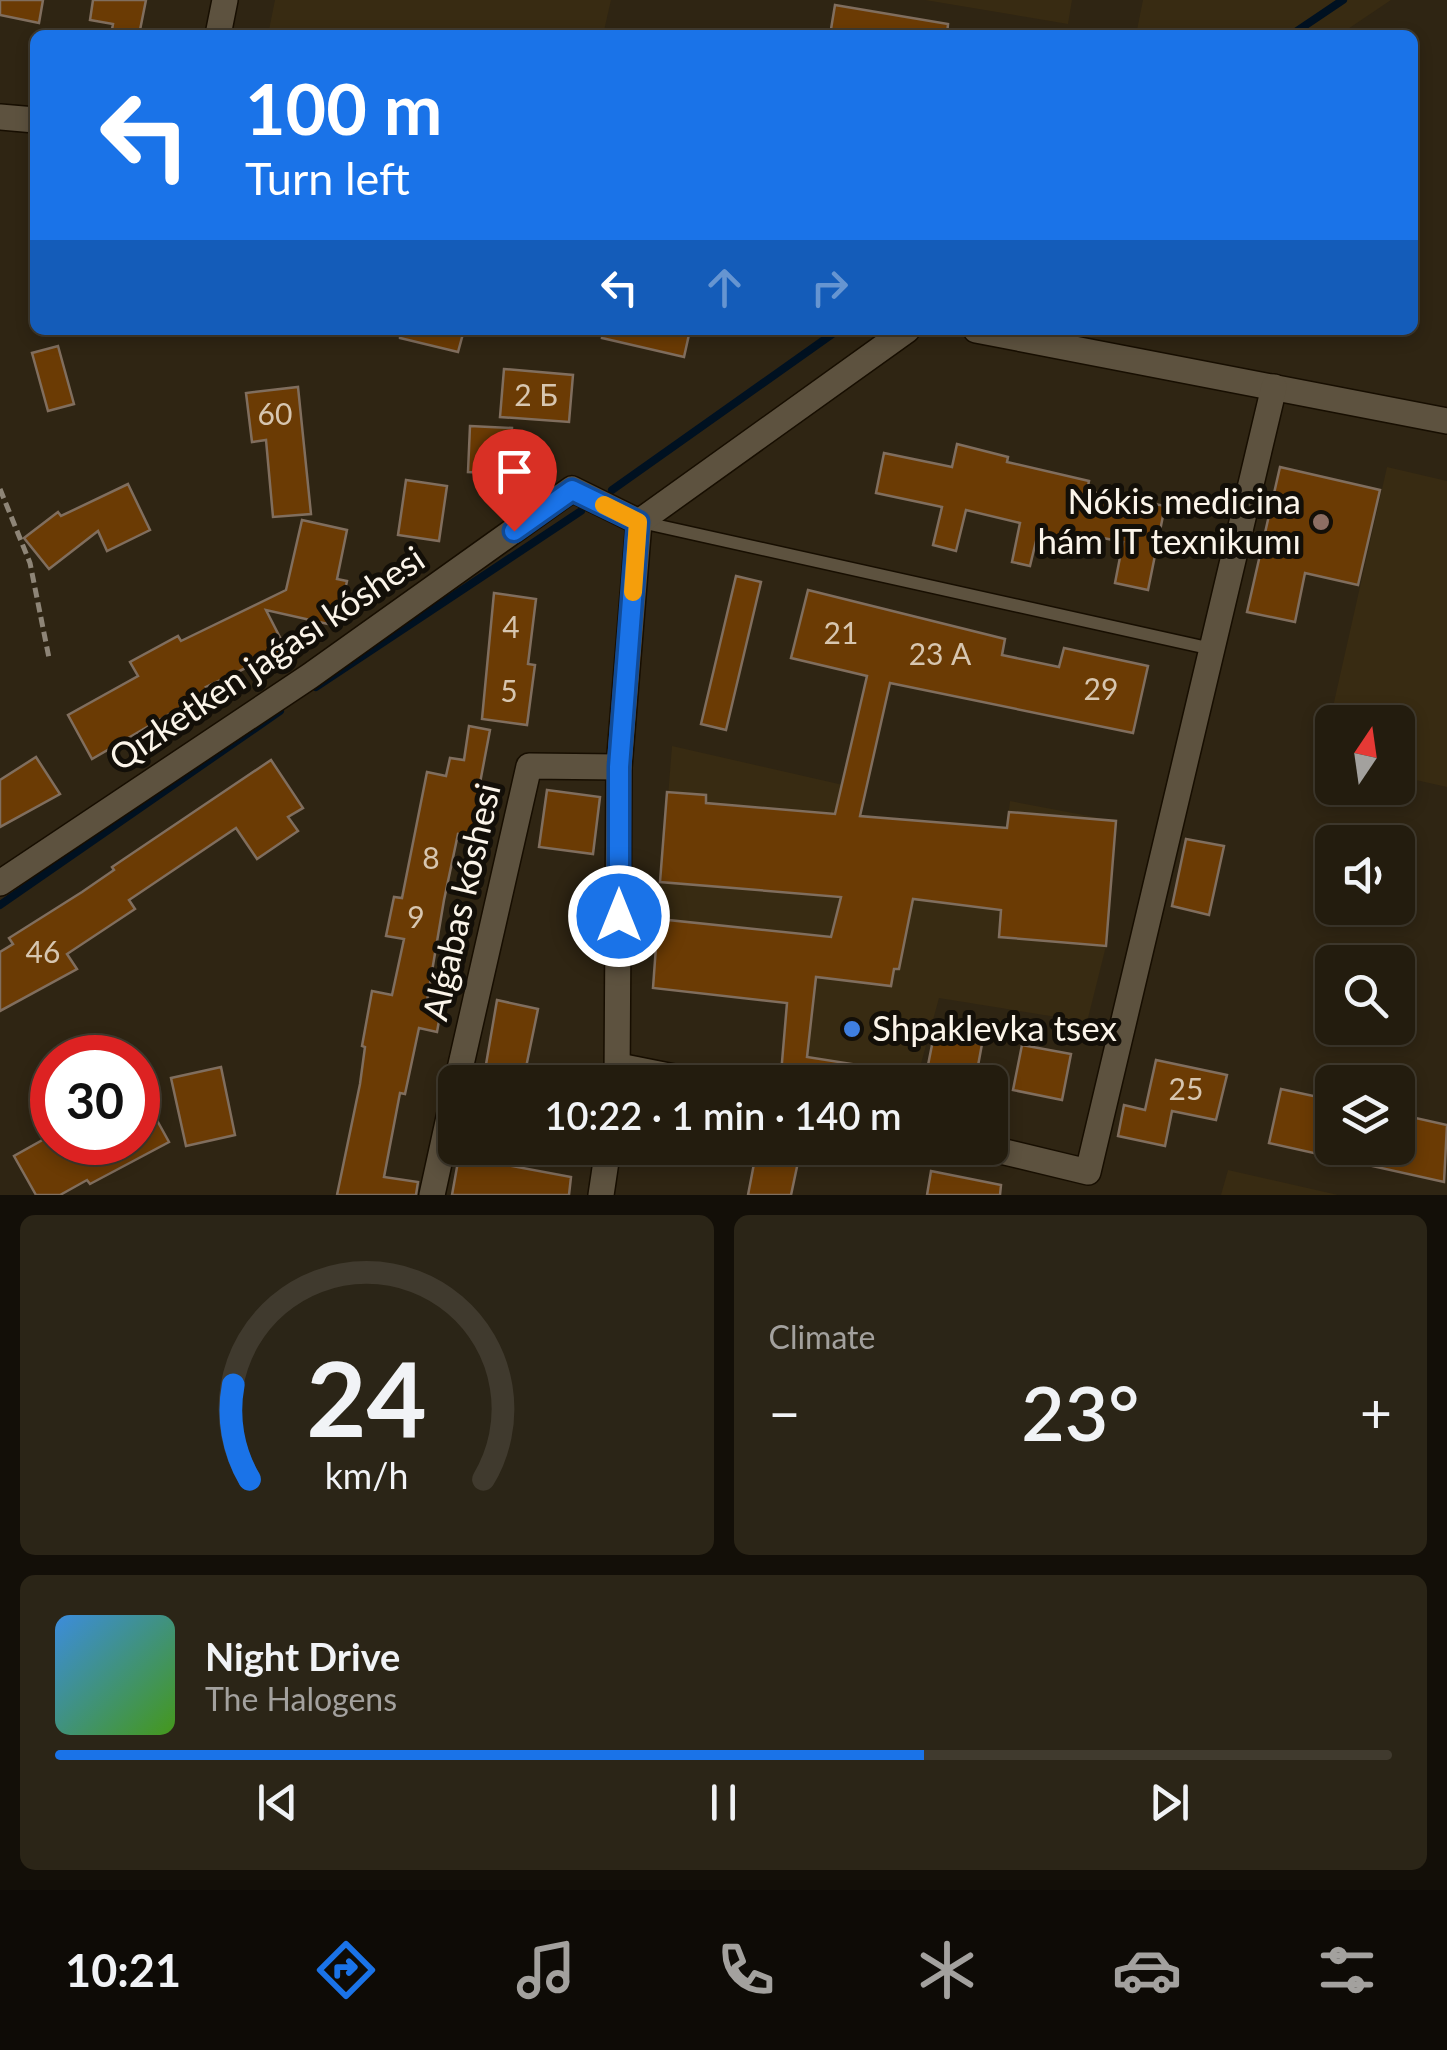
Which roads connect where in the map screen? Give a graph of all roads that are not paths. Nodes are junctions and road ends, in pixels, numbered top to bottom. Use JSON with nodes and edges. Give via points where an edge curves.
{"nodes":[{"id":1,"x":225,"y":0,"type":"edge"},
{"id":2,"x":219,"y":30,"type":"edge"},
{"id":3,"x":0,"y":117,"type":"edge"},
{"id":4,"x":30,"y":120,"type":"edge"},
{"id":5,"x":900,"y":335,"type":"edge"},
{"id":6,"x":1002,"y":335,"type":"edge"},
{"id":7,"x":1274,"y":387,"type":"junction"},
{"id":8,"x":1447,"y":422,"type":"edge"},
{"id":9,"x":638,"y":522,"type":"junction"},
{"id":10,"x":1212,"y":650,"type":"junction"},
{"id":11,"x":619,"y":767,"type":"junction"},
{"id":12,"x":0,"y":882,"type":"edge"},
{"id":13,"x":461,"y":1065,"type":"edge"},
{"id":14,"x":618,"y":1065,"type":"edge"},
{"id":15,"x":1008,"y":1153,"type":"edge"},
{"id":16,"x":439,"y":1165,"type":"edge"},
{"id":17,"x":605,"y":1165,"type":"edge"},
{"id":18,"x":432,"y":1195,"type":"edge"},
{"id":19,"x":601,"y":1195,"type":"edge"}],
"edges":[{"from":1,"to":2,"type":"street"},
{"from":3,"to":4,"type":"street"},
{"from":5,"to":9,"type":"street"},
{"from":6,"to":7,"type":"street"},
{"from":7,"to":8,"type":"street"},
{"from":7,"to":10,"type":"street"},
{"from":9,"to":10,"type":"lane"},
{"from":9,"to":11,"type":"street"},
{"from":9,"to":12,"type":"street","name":"Qızketken jaǵası kóshesi","via":[[572,490],[310,676]]},
{"from":10,"to":15,"type":"street","via":[[1088,1172]]},
{"from":11,"to":13,"type":"street","name":"Alǵabas kóshesi","via":[[529,766]]},
{"from":11,"to":14,"type":"street"},
{"from":16,"to":18,"type":"street","name":"Alǵabas kóshesi"},
{"from":17,"to":19,"type":"street"}]}
